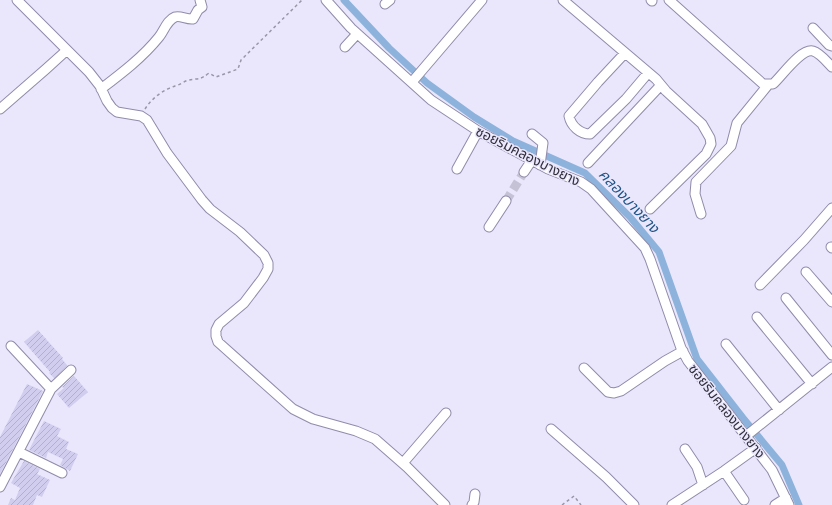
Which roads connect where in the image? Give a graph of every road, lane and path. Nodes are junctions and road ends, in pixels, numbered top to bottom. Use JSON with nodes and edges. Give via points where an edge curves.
{"nodes":[{"id":1,"x":17,"y":0,"type":"edge"},
{"id":2,"x":200,"y":0,"type":"edge"},
{"id":3,"x":302,"y":0,"type":"edge"},
{"id":4,"x":326,"y":0,"type":"edge"},
{"id":5,"x":482,"y":0,"type":"edge"},
{"id":6,"x":563,"y":0,"type":"edge"},
{"id":7,"x":669,"y":0,"type":"edge"},
{"id":8,"x":813,"y":28,"type":"dead end"},
{"id":9,"x":357,"y":34,"type":"junction"},
{"id":10,"x":832,"y":46,"type":"edge"},
{"id":11,"x":344,"y":47,"type":"dead end"},
{"id":12,"x":67,"y":50,"type":"junction"},
{"id":13,"x":625,"y":53,"type":"junction"},
{"id":14,"x":832,"y":68,"type":"edge"},
{"id":15,"x":648,"y":73,"type":"junction"},
{"id":16,"x":413,"y":81,"type":"junction"},
{"id":17,"x":659,"y":82,"type":"junction"},
{"id":18,"x":768,"y":85,"type":"junction"},
{"id":19,"x":101,"y":89,"type":"junction"},
{"id":20,"x":0,"y":109,"type":"edge"},
{"id":21,"x":141,"y":116,"type":"junction"},
{"id":22,"x":478,"y":131,"type":"junction"},
{"id":23,"x":532,"y":134,"type":"dead end"},
{"id":24,"x":538,"y":161,"type":"junction"},
{"id":25,"x":588,"y":163,"type":"dead end"},
{"id":26,"x":456,"y":169,"type":"dead end"},
{"id":27,"x":524,"y":172,"type":"tunnel mouth"},
{"id":28,"x":506,"y":201,"type":"tunnel mouth"},
{"id":29,"x":650,"y":209,"type":"dead end"},
{"id":30,"x":831,"y":210,"type":"edge"},
{"id":31,"x":701,"y":214,"type":"dead end"},
{"id":32,"x":489,"y":227,"type":"dead end"},
{"id":33,"x":806,"y":272,"type":"dead end"},
{"id":34,"x":760,"y":285,"type":"dead end"},
{"id":35,"x":786,"y":298,"type":"dead end"},
{"id":36,"x":832,"y":302,"type":"edge"},
{"id":37,"x":757,"y":316,"type":"dead end"},
{"id":38,"x":726,"y":344,"type":"dead end"},
{"id":39,"x":11,"y":346,"type":"dead end"},
{"id":40,"x":683,"y":351,"type":"junction"},
{"id":41,"x":832,"y":355,"type":"edge"},
{"id":42,"x":832,"y":367,"type":"edge"},
{"id":43,"x":584,"y":368,"type":"dead end"},
{"id":44,"x":71,"y":370,"type":"dead end"},
{"id":45,"x":812,"y":384,"type":"junction"},
{"id":46,"x":51,"y":389,"type":"junction"},
{"id":47,"x":779,"y":410,"type":"junction"},
{"id":48,"x":446,"y":413,"type":"dead end"},
{"id":49,"x":550,"y":429,"type":"dead end"},
{"id":50,"x":749,"y":434,"type":"junction"},
{"id":51,"x":756,"y":448,"type":"junction"},
{"id":52,"x":685,"y":449,"type":"dead end"},
{"id":53,"x":19,"y":452,"type":"junction"},
{"id":54,"x":403,"y":463,"type":"junction"},
{"id":55,"x":724,"y":471,"type":"junction"},
{"id":56,"x":62,"y":473,"type":"dead end"},
{"id":57,"x":703,"y":485,"type":"junction"},
{"id":58,"x":0,"y":487,"type":"edge"},
{"id":59,"x":475,"y":494,"type":"dead end"},
{"id":60,"x":744,"y":500,"type":"dead end"},
{"id":61,"x":788,"y":502,"type":"edge"},
{"id":62,"x":445,"y":505,"type":"edge"},
{"id":63,"x":472,"y":505,"type":"edge"},
{"id":64,"x":562,"y":505,"type":"edge"},
{"id":65,"x":581,"y":505,"type":"edge"},
{"id":66,"x":634,"y":505,"type":"edge"},
{"id":67,"x":672,"y":505,"type":"edge"},
{"id":68,"x":776,"y":505,"type":"edge"}],
"edges":[{"from":1,"to":12,"type":"street"},
{"from":2,"to":19,"type":"street","via":[[202,7],[193,19],[174,17],[161,35],[140,56]]},
{"from":3,"to":21,"type":"path","via":[[240,60],[238,69],[216,77],[209,73],[200,80],[190,80],[171,86],[151,102]]},
{"from":4,"to":9,"type":"street","name":"ซอยริมคลองบางยาง"},
{"from":5,"to":16,"type":"street"},
{"from":6,"to":13,"type":"street"},
{"from":7,"to":18,"type":"street","via":[[758,80]]},
{"from":8,"to":10,"type":"street"},
{"from":9,"to":11,"type":"street"},
{"from":9,"to":16,"type":"street","name":"ซอยริมคลองบางยาง"},
{"from":12,"to":19,"type":"street","via":[[89,72]]},
{"from":12,"to":20,"type":"street"},
{"from":13,"to":15,"type":"street"},
{"from":13,"to":15,"type":"street","via":[[569,116],[570,122],[578,130],[590,134]]},
{"from":14,"to":18,"type":"street","via":[[819,54],[806,51],[773,84]]},
{"from":15,"to":17,"type":"street"},
{"from":16,"to":22,"type":"street","name":"ซอยริมคลองบางยาง","via":[[431,100]]},
{"from":17,"to":25,"type":"street"},
{"from":17,"to":29,"type":"street","via":[[702,124],[711,144],[706,154]]},
{"from":18,"to":31,"type":"street","via":[[737,123],[731,146],[696,182],[695,194]]},
{"from":19,"to":21,"type":"street","via":[[117,112]]},
{"from":21,"to":54,"type":"street","via":[[147,120],[167,153],[202,200],[259,250],[268,263],[263,278],[244,303],[219,324],[216,330],[218,342],[293,409],[313,419],[375,439]]},
{"from":22,"to":24,"type":"street","name":"ซอยริมคลองบางยาง"},
{"from":22,"to":26,"type":"street"},
{"from":23,"to":24,"type":"street","via":[[542,141],[543,145]]},
{"from":24,"to":27,"type":"street"},
{"from":24,"to":40,"type":"street","name":"ซอยริมคลองบางยาง","via":[[548,169],[572,178],[591,190],[645,248]]},
{"from":28,"to":32,"type":"street"},
{"from":30,"to":34,"type":"street"},
{"from":33,"to":36,"type":"street"},
{"from":35,"to":41,"type":"street"},
{"from":37,"to":45,"type":"street"},
{"from":38,"to":47,"type":"street"},
{"from":39,"to":46,"type":"street"},
{"from":40,"to":43,"type":"street","via":[[614,393],[608,392]]},
{"from":40,"to":50,"type":"street","name":"ซอยริมคลองบางยาง","via":[[688,361]]},
{"from":42,"to":45,"type":"street"},
{"from":44,"to":46,"type":"street"},
{"from":45,"to":47,"type":"street"},
{"from":46,"to":53,"type":"street"},
{"from":47,"to":50,"type":"street"},
{"from":48,"to":54,"type":"street"},
{"from":49,"to":66,"type":"street"},
{"from":50,"to":51,"type":"street","name":"ซอยริมคลองบางยาง"},
{"from":51,"to":55,"type":"street"},
{"from":51,"to":61,"type":"street","name":"ซอยริมคลองบางยาง","via":[[772,470]]},
{"from":52,"to":57,"type":"street","via":[[697,467]]},
{"from":53,"to":56,"type":"street"},
{"from":53,"to":58,"type":"street"},
{"from":54,"to":62,"type":"street"},
{"from":55,"to":57,"type":"street"},
{"from":55,"to":60,"type":"street"},
{"from":57,"to":67,"type":"street"},
{"from":59,"to":63,"type":"street"},
{"from":61,"to":68,"type":"street"},
{"from":64,"to":65,"type":"path","via":[[574,496]]}]}
